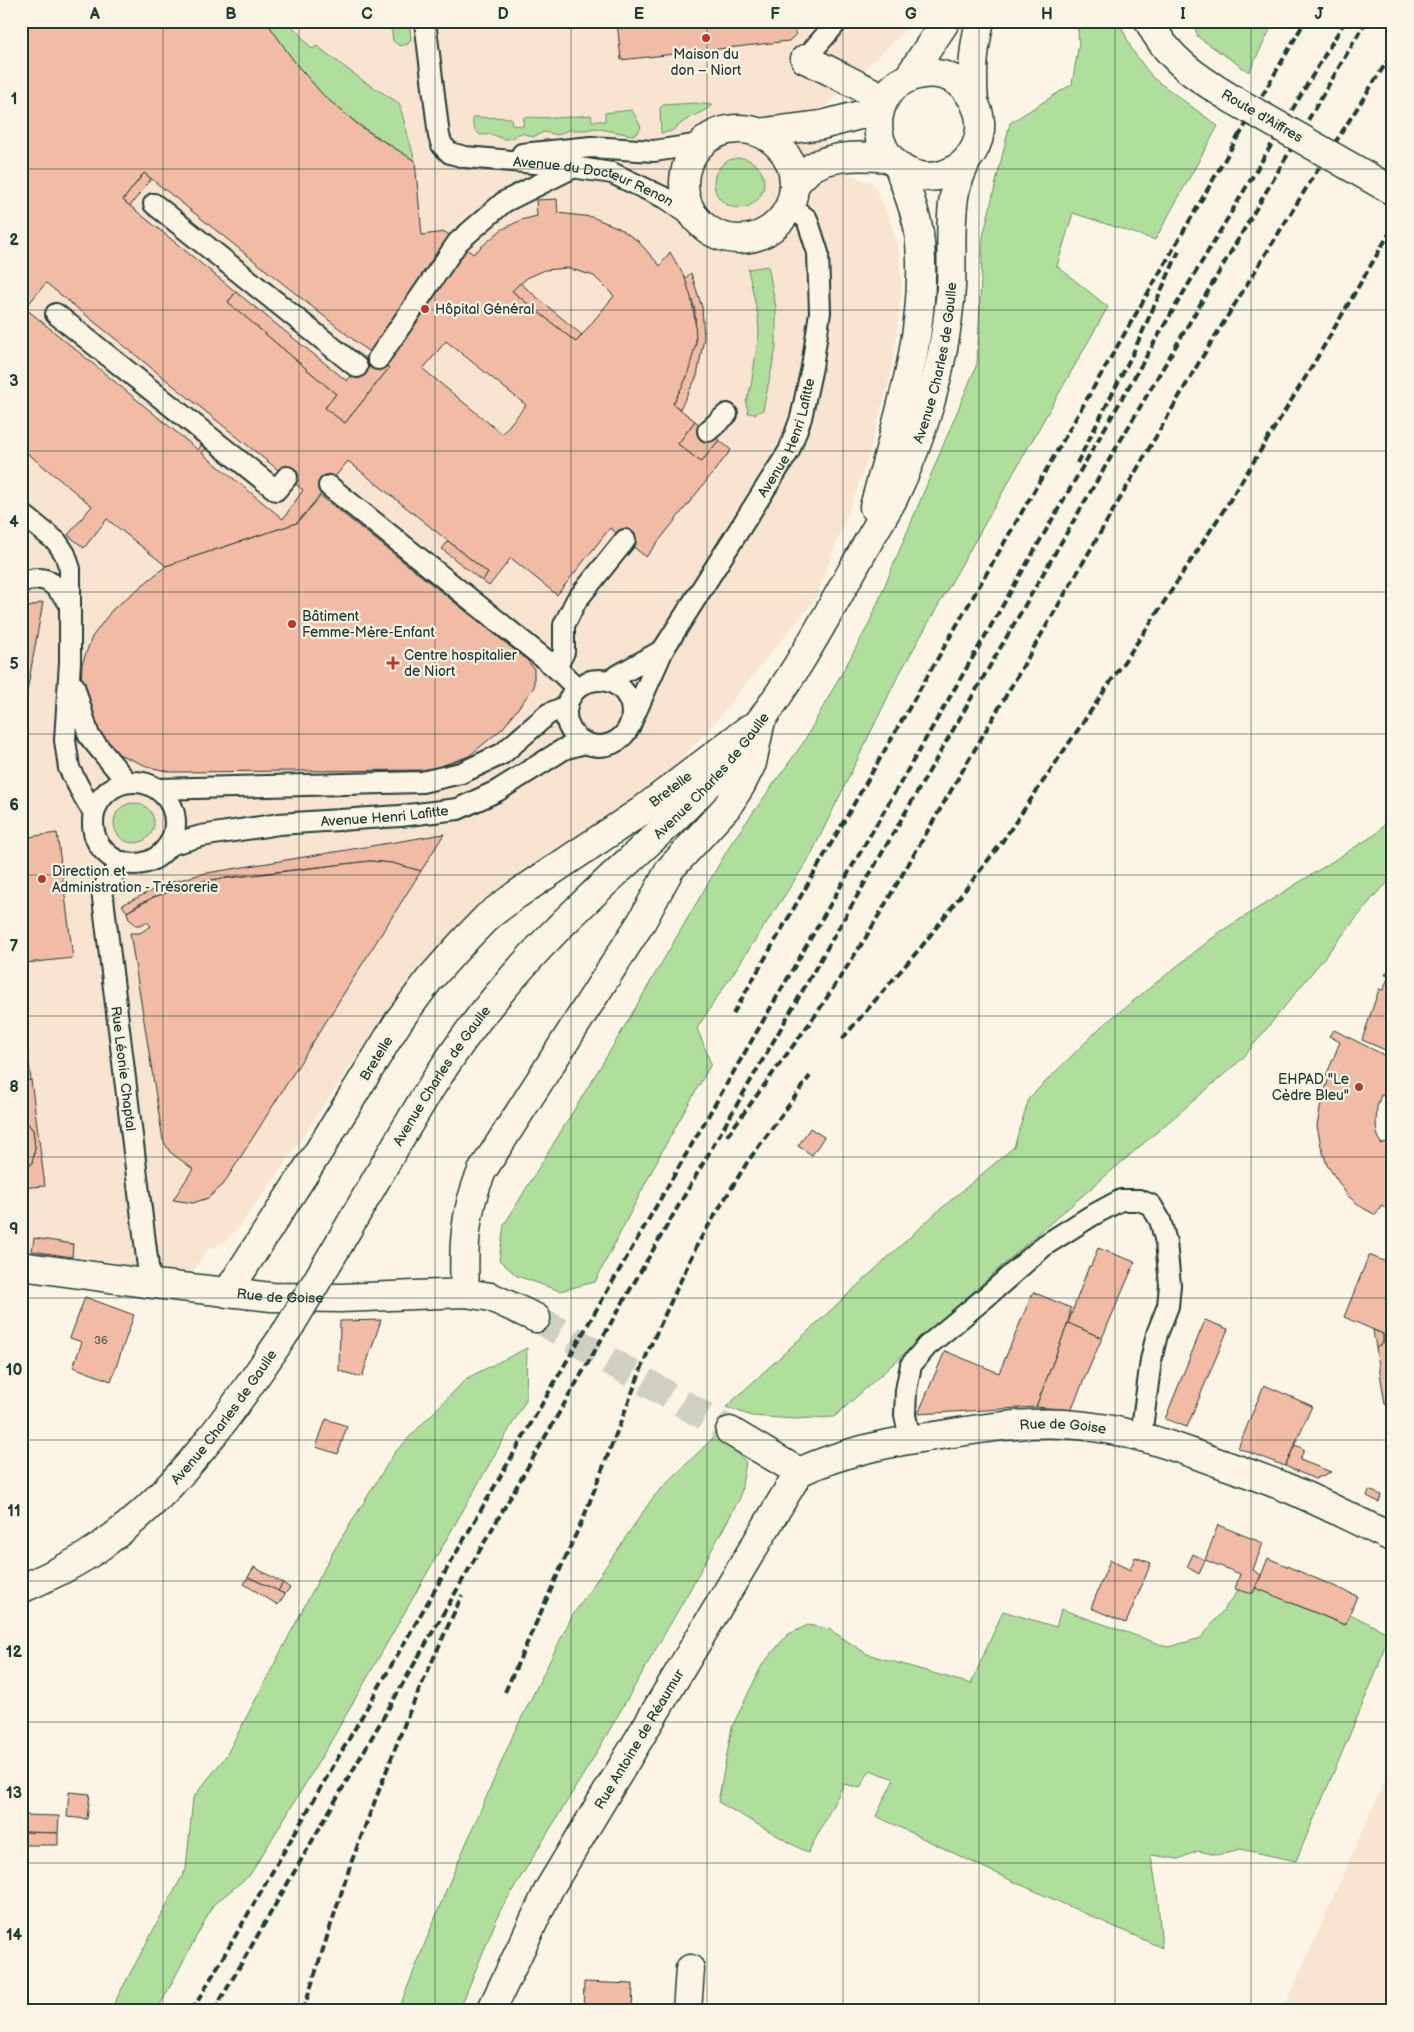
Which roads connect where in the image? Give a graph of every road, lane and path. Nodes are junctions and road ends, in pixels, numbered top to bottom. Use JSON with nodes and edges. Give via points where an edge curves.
{"nodes":[{"id":1,"x":425,"y":21,"type":"edge"},
{"id":2,"x":838,"y":21,"type":"edge"},
{"id":3,"x":946,"y":21,"type":"edge"},
{"id":4,"x":980,"y":21,"type":"edge"},
{"id":5,"x":1149,"y":21,"type":"edge"},
{"id":6,"x":804,"y":59,"type":"joint"},
{"id":7,"x":908,"y":78,"type":"junction"},
{"id":8,"x":974,"y":101,"type":"junction"},
{"id":9,"x":882,"y":104,"type":"junction"},
{"id":10,"x":759,"y":133,"type":"junction"},
{"id":11,"x":701,"y":144,"type":"junction"},
{"id":12,"x":485,"y":158,"type":"junction"},
{"id":13,"x":966,"y":161,"type":"junction"},
{"id":14,"x":894,"y":162,"type":"junction"},
{"id":15,"x":572,"y":168,"type":"junction"},
{"id":16,"x":1393,"y":191,"type":"edge"},
{"id":17,"x":792,"y":195,"type":"junction"},
{"id":18,"x":154,"y":204,"type":"dead end"},
{"id":19,"x":696,"y":220,"type":"junction"},
{"id":20,"x":56,"y":314,"type":"dead end"},
{"id":21,"x":378,"y":359,"type":"dead end"},
{"id":22,"x":357,"y":367,"type":"dead end"},
{"id":23,"x":727,"y":414,"type":"dead end"},
{"id":24,"x":708,"y":431,"type":"dead end"},
{"id":25,"x":287,"y":477,"type":"dead end"},
{"id":26,"x":329,"y":486,"type":"dead end"},
{"id":27,"x":21,"y":513,"type":"edge"},
{"id":28,"x":624,"y":540,"type":"dead end"},
{"id":29,"x":862,"y":553,"type":"junction"},
{"id":30,"x":21,"y":583,"type":"edge"},
{"id":31,"x":70,"y":603,"type":"junction"},
{"id":32,"x":663,"y":650,"type":"junction"},
{"id":33,"x":70,"y":662,"type":"junction"},
{"id":34,"x":556,"y":668,"type":"junction"},
{"id":35,"x":608,"y":681,"type":"junction"},
{"id":36,"x":577,"y":688,"type":"junction"},
{"id":37,"x":567,"y":706,"type":"junction"},
{"id":38,"x":761,"y":720,"type":"junction"},
{"id":39,"x":630,"y":725,"type":"junction"},
{"id":40,"x":585,"y":743,"type":"junction"},
{"id":41,"x":127,"y":782,"type":"junction"},
{"id":42,"x":158,"y":789,"type":"junction"},
{"id":43,"x":94,"y":813,"type":"junction"},
{"id":44,"x":169,"y":845,"type":"junction"},
{"id":45,"x":123,"y":862,"type":"junction"},
{"id":46,"x":21,"y":1266,"type":"edge"},
{"id":47,"x":150,"y":1283,"type":"junction"},
{"id":48,"x":227,"y":1293,"type":"junction"},
{"id":49,"x":465,"y":1293,"type":"junction"},
{"id":50,"x":536,"y":1318,"type":"tunnel mouth"},
{"id":51,"x":730,"y":1431,"type":"tunnel mouth"},
{"id":52,"x":1140,"y":1436,"type":"junction"},
{"id":53,"x":910,"y":1439,"type":"junction"},
{"id":54,"x":799,"y":1472,"type":"junction"},
{"id":55,"x":1393,"y":1538,"type":"edge"},
{"id":56,"x":21,"y":1589,"type":"edge"},
{"id":57,"x":690,"y":1969,"type":"dead end"},
{"id":58,"x":490,"y":2011,"type":"edge"},
{"id":59,"x":687,"y":2011,"type":"edge"}],
"edges":[{"from":1,"to":12,"type":"lane","name":"Avenue du Docteur Renon","via":[[442,146],[450,153]]},
{"from":2,"to":6,"type":"lane"},
{"from":3,"to":7,"type":"street"},
{"from":4,"to":8,"type":"street","via":[[973,72]]},
{"from":5,"to":16,"type":"street","name":"Route d'Aiffres","bridge":true,"via":[[1167,50],[1203,81]]},
{"from":6,"to":9,"type":"street","via":[[827,69]]},
{"from":7,"to":8,"type":"street","via":[[938,74],[953,79]]},
{"from":7,"to":9,"type":"street","via":[[895,86]]},
{"from":8,"to":13,"type":"street","via":[[980,116],[980,132],[976,147]]},
{"from":9,"to":10,"type":"street","via":[[822,125]]},
{"from":9,"to":14,"type":"street","via":[[877,127],[880,144]]},
{"from":10,"to":11,"type":"street","via":[[729,130]]},
{"from":10,"to":17,"type":"street","via":[[785,153],[792,169]]},
{"from":11,"to":12,"type":"lane","name":"Avenue du Docteur Renon","via":[[654,150],[591,147]]},
{"from":11,"to":19,"type":"street","via":[[685,172],[687,205]]},
{"from":12,"to":15,"type":"lane","name":"Avenue du Docteur Renon"},
{"from":13,"to":14,"type":"street","via":[[941,176],[919,175]]},
{"from":13,"to":29,"type":"street","name":"Avenue Charles de Gaulle","via":[[956,190],[951,298],[929,413],[892,501]]},
{"from":14,"to":17,"type":"street","via":[[863,156],[831,160],[814,166]]},
{"from":14,"to":29,"type":"street","name":"Avenue Charles de Gaulle","via":[[919,230],[920,299],[915,344],[891,452]]},
{"from":15,"to":19,"type":"lane","name":"Avenue du Docteur Renon","via":[[612,173],[667,199]]},
{"from":15,"to":21,"type":"lane","via":[[504,202],[458,242]]},
{"from":17,"to":19,"type":"street","via":[[782,219],[756,237],[741,240],[725,238]]},
{"from":17,"to":32,"type":"lane","name":"Avenue Henri Lafitte","via":[[807,219],[818,253],[820,312],[801,418],[789,451]]},
{"from":18,"to":22,"type":"lane"},
{"from":20,"to":25,"type":"lane","via":[[276,490]]},
{"from":23,"to":24,"type":"lane"},
{"from":26,"to":34,"type":"lane"},
{"from":27,"to":31,"type":"lane","via":[[57,542],[65,554],[70,568]]},
{"from":28,"to":34,"type":"lane","via":[[576,601],[564,625],[564,652]]},
{"from":29,"to":38,"type":"street","name":"Avenue Charles de Gaulle","via":[[802,662]]},
{"from":30,"to":31,"type":"lane","via":[[34,578],[48,580]]},
{"from":31,"to":33,"type":"lane"},
{"from":32,"to":35,"type":"lane","name":"Avenue Henri Lafitte"},
{"from":32,"to":39,"type":"lane","name":"Avenue Henri Lafitte"},
{"from":33,"to":41,"type":"lane","via":[[88,736]]},
{"from":33,"to":43,"type":"lane","via":[[65,740],[69,768]]},
{"from":34,"to":36,"type":"lane"},
{"from":35,"to":36,"type":"lane","via":[[587,682]]},
{"from":35,"to":39,"type":"lane","via":[[625,691],[631,704]]},
{"from":36,"to":37,"type":"lane"},
{"from":37,"to":40,"type":"lane","via":[[566,717],[570,727]]},
{"from":37,"to":42,"type":"lane","via":[[548,714],[502,754],[462,773],[422,782]]},
{"from":38,"to":48,"type":"street","name":"Bretelle","via":[[640,812],[516,895],[487,917],[461,944],[400,1019]]},
{"from":38,"to":49,"type":"street","via":[[752,762],[741,785],[727,807],[670,869],[642,921],[482,1171],[472,1193],[467,1221]]},
{"from":38,"to":56,"type":"street","name":"Avenue Charles de Gaulle","bridge":true,"via":[[697,795],[554,933],[495,998],[435,1083],[290,1326],[242,1397],[169,1487],[105,1544]]},
{"from":39,"to":40,"type":"lane","via":[[611,743],[596,746]]},
{"from":40,"to":44,"type":"lane","name":"Avenue Henri Lafitte","via":[[564,750],[497,791],[458,809],[279,824],[200,836]]},
{"from":41,"to":42,"type":"lane","via":[[149,784]]},
{"from":41,"to":43,"type":"lane","via":[[106,793]]},
{"from":42,"to":44,"type":"lane","via":[[173,808],[174,833]]},
{"from":43,"to":45,"type":"lane","via":[[95,832],[102,849]]},
{"from":44,"to":45,"type":"lane","via":[[149,861]]},
{"from":45,"to":47,"type":"lane","name":"Rue Léonie Chaptal","via":[[102,890]]},
{"from":46,"to":47,"type":"street","name":"Rue de Goise"},
{"from":47,"to":48,"type":"street","name":"Rue de Goise"},
{"from":48,"to":49,"type":"street","name":"Rue de Goise","via":[[341,1298]]},
{"from":49,"to":50,"type":"street","name":"Rue de Goise","via":[[491,1297]]},
{"from":51,"to":54,"type":"street"},
{"from":52,"to":53,"type":"street","name":"Rue de Goise","via":[[1100,1428],[1033,1424]]},
{"from":52,"to":53,"type":"lane","via":[[1151,1360],[1168,1306],[1170,1285],[1166,1242],[1160,1220],[1151,1206],[1139,1200],[1121,1200],[1046,1245],[927,1346],[911,1365],[906,1390],[905,1415]]},
{"from":52,"to":55,"type":"street","name":"Rue de Goise","via":[[1291,1490]]},
{"from":53,"to":54,"type":"street","name":"Rue de Goise","via":[[828,1458]]},
{"from":54,"to":58,"type":"street","name":"Rue Antoine de Réaumur","via":[[549,1889]]},
{"from":57,"to":59,"type":"street"}]}
